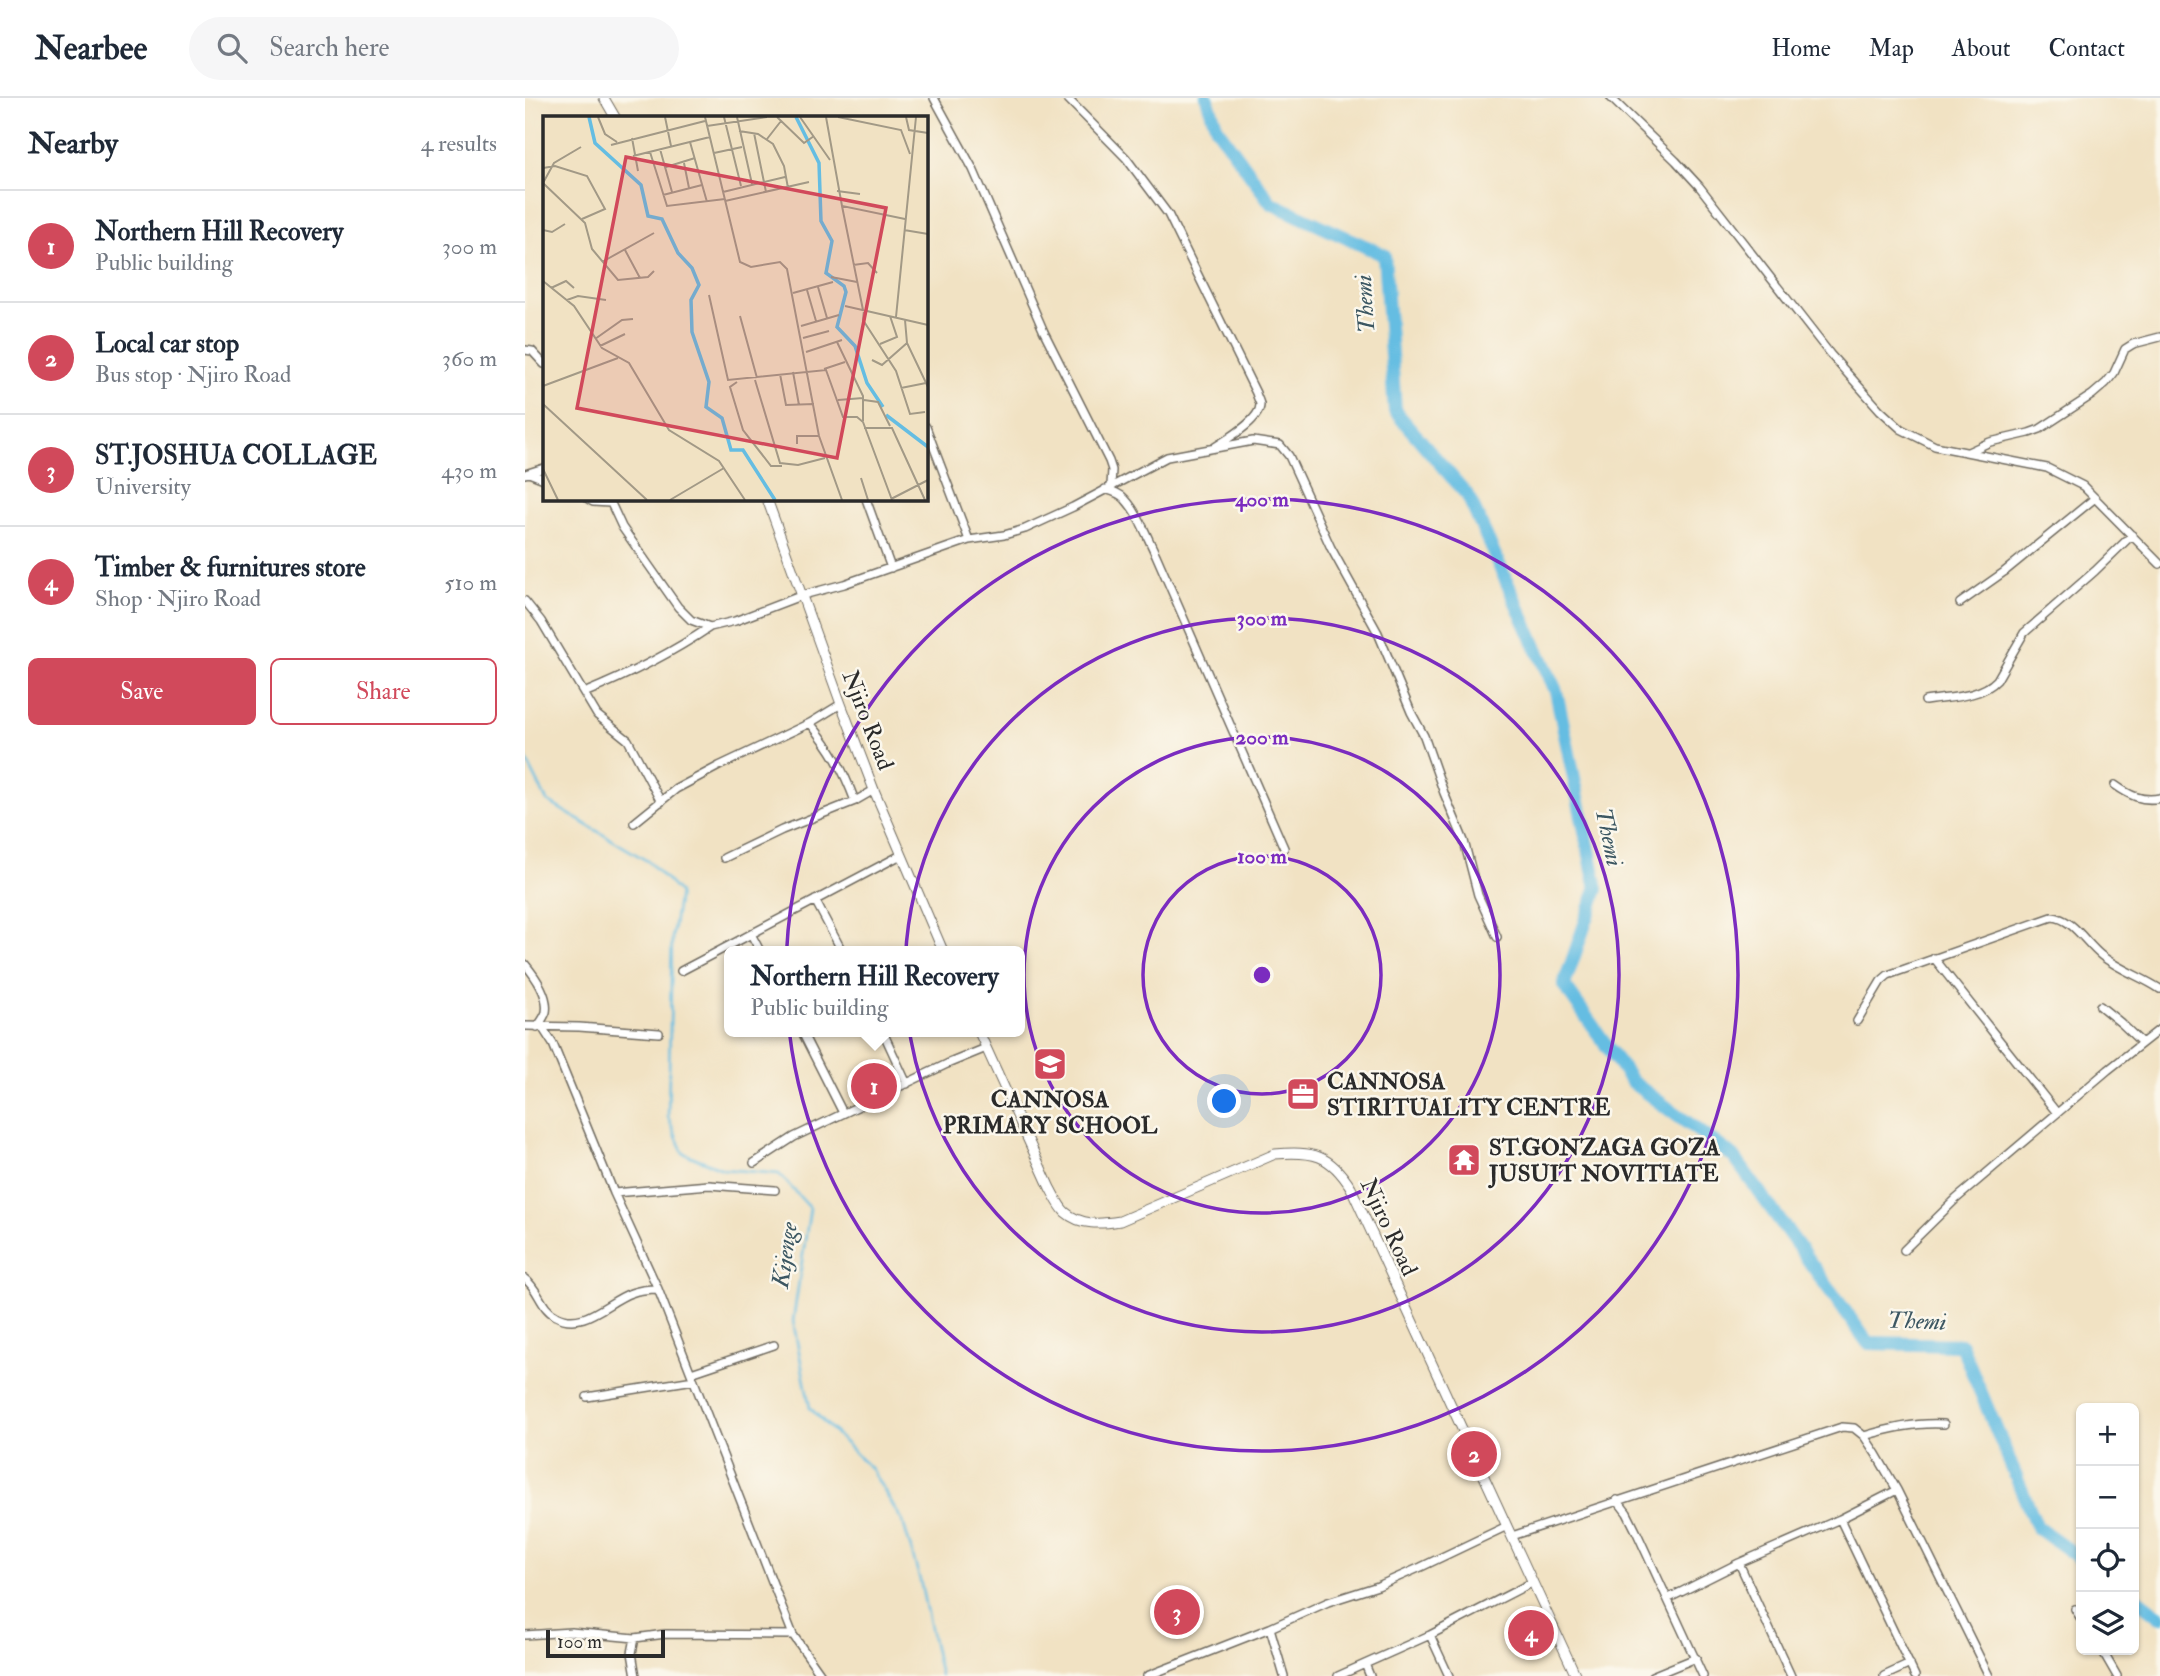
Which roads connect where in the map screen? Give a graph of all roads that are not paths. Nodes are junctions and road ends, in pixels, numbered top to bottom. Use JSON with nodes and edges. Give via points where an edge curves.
{"nodes":[{"id":1,"x":604,"y":98,"type":"edge"},
{"id":2,"x":934,"y":98,"type":"edge"},
{"id":3,"x":1067,"y":98,"type":"edge"},
{"id":4,"x":1611,"y":98,"type":"edge"},
{"id":5,"x":614,"y":116,"type":"edge"},
{"id":6,"x":2160,"y":337,"type":"edge"},
{"id":7,"x":525,"y":350,"type":"edge"},
{"id":8,"x":543,"y":362,"type":"edge"},
{"id":9,"x":927,"y":430,"type":"edge"},
{"id":10,"x":1212,"y":449,"type":"junction"},
{"id":11,"x":1967,"y":452,"type":"junction"},
{"id":12,"x":1107,"y":487,"type":"junction"},
{"id":13,"x":2095,"y":498,"type":"junction"},
{"id":14,"x":590,"y":500,"type":"edge"},
{"id":15,"x":767,"y":500,"type":"edge"},
{"id":16,"x":866,"y":500,"type":"edge"},
{"id":17,"x":610,"y":501,"type":"edge"},
{"id":18,"x":2132,"y":535,"type":"junction"},
{"id":19,"x":969,"y":540,"type":"junction"},
{"id":20,"x":2160,"y":564,"type":"edge"},
{"id":21,"x":891,"y":568,"type":"junction"},
{"id":22,"x":803,"y":596,"type":"junction"},
{"id":23,"x":525,"y":601,"type":"edge"},
{"id":24,"x":1960,"y":603,"type":"dead end"},
{"id":25,"x":710,"y":626,"type":"junction"},
{"id":26,"x":584,"y":693,"type":"junction"},
{"id":27,"x":1925,"y":701,"type":"dead end"},
{"id":28,"x":841,"y":704,"type":"junction"},
{"id":29,"x":810,"y":723,"type":"junction"},
{"id":30,"x":2115,"y":785,"type":"dead end"},
{"id":31,"x":874,"y":790,"type":"junction"},
{"id":32,"x":2160,"y":799,"type":"edge"},
{"id":33,"x":855,"y":801,"type":"junction"},
{"id":34,"x":661,"y":802,"type":"junction"},
{"id":35,"x":634,"y":823,"type":"dead end"},
{"id":36,"x":1284,"y":848,"type":"dead end"},
{"id":37,"x":901,"y":855,"type":"junction"},
{"id":38,"x":724,"y":858,"type":"dead end"},
{"id":39,"x":815,"y":900,"type":"junction"},
{"id":40,"x":751,"y":934,"type":"junction"},
{"id":41,"x":1497,"y":937,"type":"dead end"},
{"id":42,"x":728,"y":946,"type":"edge"},
{"id":43,"x":757,"y":946,"type":"edge"},
{"id":44,"x":839,"y":946,"type":"edge"},
{"id":45,"x":941,"y":946,"type":"edge"},
{"id":46,"x":724,"y":948,"type":"edge"},
{"id":47,"x":1934,"y":958,"type":"junction"},
{"id":48,"x":525,"y":964,"type":"edge"},
{"id":49,"x":681,"y":971,"type":"dead end"},
{"id":50,"x":2160,"y":989,"type":"edge"},
{"id":51,"x":2100,"y":1006,"type":"dead end"},
{"id":52,"x":1857,"y":1021,"type":"dead end"},
{"id":53,"x":525,"y":1026,"type":"edge"},
{"id":54,"x":540,"y":1027,"type":"junction"},
{"id":55,"x":2160,"y":1029,"type":"edge"},
{"id":56,"x":659,"y":1033,"type":"dead end"},
{"id":57,"x":805,"y":1037,"type":"edge"},
{"id":58,"x":885,"y":1037,"type":"edge"},
{"id":59,"x":981,"y":1037,"type":"edge"},
{"id":60,"x":2142,"y":1042,"type":"junction"},
{"id":61,"x":986,"y":1048,"type":"junction"},
{"id":62,"x":907,"y":1084,"type":"junction"},
{"id":63,"x":843,"y":1113,"type":"junction"},
{"id":64,"x":2057,"y":1113,"type":"junction"},
{"id":65,"x":754,"y":1163,"type":"dead end"},
{"id":66,"x":775,"y":1190,"type":"dead end"},
{"id":67,"x":614,"y":1194,"type":"junction"},
{"id":68,"x":1904,"y":1250,"type":"dead end"},
{"id":69,"x":525,"y":1279,"type":"edge"},
{"id":70,"x":658,"y":1289,"type":"junction"},
{"id":71,"x":774,"y":1345,"type":"dead end"},
{"id":72,"x":692,"y":1376,"type":"junction"},
{"id":73,"x":587,"y":1397,"type":"dead end"},
{"id":74,"x":1944,"y":1424,"type":"dead end"},
{"id":75,"x":1864,"y":1436,"type":"junction"},
{"id":76,"x":1897,"y":1490,"type":"junction"},
{"id":77,"x":1617,"y":1500,"type":"junction"},
{"id":78,"x":1840,"y":1519,"type":"junction"},
{"id":79,"x":1507,"y":1526,"type":"junction"},
{"id":80,"x":1512,"y":1536,"type":"junction"},
{"id":81,"x":1739,"y":1563,"type":"junction"},
{"id":82,"x":1533,"y":1582,"type":"junction"},
{"id":83,"x":1669,"y":1598,"type":"junction"},
{"id":84,"x":2074,"y":1609,"type":"dead end"},
{"id":85,"x":2076,"y":1612,"type":"edge"},
{"id":86,"x":1270,"y":1628,"type":"junction"},
{"id":87,"x":525,"y":1635,"type":"edge"},
{"id":88,"x":793,"y":1635,"type":"junction"},
{"id":89,"x":1430,"y":1635,"type":"junction"},
{"id":90,"x":635,"y":1638,"type":"junction"},
{"id":91,"x":2105,"y":1655,"type":"edge"},
{"id":92,"x":1696,"y":1658,"type":"junction"},
{"id":93,"x":1365,"y":1664,"type":"junction"},
{"id":94,"x":1910,"y":1664,"type":"junction"},
{"id":95,"x":636,"y":1676,"type":"edge"},
{"id":96,"x":822,"y":1676,"type":"edge"},
{"id":97,"x":1147,"y":1676,"type":"edge"},
{"id":98,"x":1284,"y":1676,"type":"edge"},
{"id":99,"x":1338,"y":1676,"type":"edge"},
{"id":100,"x":1370,"y":1676,"type":"edge"},
{"id":101,"x":1449,"y":1676,"type":"edge"},
{"id":102,"x":1576,"y":1676,"type":"edge"},
{"id":103,"x":1652,"y":1676,"type":"edge"},
{"id":104,"x":1703,"y":1676,"type":"edge"},
{"id":105,"x":1791,"y":1676,"type":"edge"},
{"id":106,"x":1884,"y":1676,"type":"edge"},
{"id":107,"x":1915,"y":1676,"type":"edge"},
{"id":108,"x":1989,"y":1676,"type":"edge"},
{"id":109,"x":2117,"y":1676,"type":"edge"}],
"edges":[{"from":1,"to":5,"type":"street"},
{"from":2,"to":12,"type":"street","via":[[973,169],[1044,332],[1109,461],[1112,470]]},
{"from":3,"to":10,"type":"street","via":[[1126,158],[1168,214],[1256,393],[1257,415]]},
{"from":4,"to":11,"type":"street","via":[[1699,186],[1830,354],[1880,410],[1916,438]]},
{"from":6,"to":11,"type":"street","via":[[2125,349],[2106,383],[2040,429]]},
{"from":7,"to":8,"type":"street","via":[[533,351]]},
{"from":9,"to":19,"type":"street"},
{"from":10,"to":12,"type":"street","via":[[1167,457]]},
{"from":10,"to":41,"type":"street","via":[[1253,440],[1280,445],[1289,456],[1424,736],[1464,841],[1478,895]]},
{"from":11,"to":13,"type":"street","via":[[2047,468],[2083,486]]},
{"from":12,"to":19,"type":"street","via":[[1025,529]]},
{"from":12,"to":36,"type":"street","via":[[1125,498],[1146,536]]},
{"from":13,"to":18,"type":"street"},
{"from":13,"to":24,"type":"street"},
{"from":14,"to":17,"type":"street"},
{"from":15,"to":22,"type":"street","name":"Njiro Road"},
{"from":16,"to":21,"type":"street"},
{"from":17,"to":25,"type":"street","via":[[622,527],[678,607],[691,620]]},
{"from":18,"to":20,"type":"street"},
{"from":18,"to":27,"type":"street","via":[[2024,633],[1991,686]]},
{"from":19,"to":21,"type":"street"},
{"from":21,"to":22,"type":"street"},
{"from":22,"to":25,"type":"street"},
{"from":22,"to":28,"type":"street","name":"Njiro Road"},
{"from":23,"to":26,"type":"street"},
{"from":25,"to":26,"type":"street","via":[[669,653]]},
{"from":26,"to":34,"type":"street","via":[[597,715],[628,740]]},
{"from":28,"to":29,"type":"street"},
{"from":28,"to":31,"type":"street","name":"Njiro Road"},
{"from":29,"to":33,"type":"street","via":[[840,763]]},
{"from":29,"to":34,"type":"street","via":[[693,779]]},
{"from":30,"to":32,"type":"street","via":[[2131,796]]},
{"from":31,"to":33,"type":"street"},
{"from":31,"to":37,"type":"street","name":"Njiro Road"},
{"from":33,"to":38,"type":"street"},
{"from":34,"to":35,"type":"street"},
{"from":37,"to":39,"type":"street"},
{"from":37,"to":45,"type":"street","name":"Njiro Road"},
{"from":39,"to":40,"type":"street"},
{"from":39,"to":44,"type":"street"},
{"from":40,"to":42,"type":"street"},
{"from":40,"to":43,"type":"street"},
{"from":46,"to":49,"type":"street"},
{"from":47,"to":50,"type":"street","via":[[2059,917],[2102,956]]},
{"from":47,"to":52,"type":"street","via":[[1888,975]]},
{"from":47,"to":64,"type":"street"},
{"from":48,"to":54,"type":"street","via":[[546,1003]]},
{"from":51,"to":60,"type":"street"},
{"from":53,"to":54,"type":"street"},
{"from":54,"to":56,"type":"street"},
{"from":54,"to":67,"type":"street","via":[[553,1044]]},
{"from":55,"to":60,"type":"street"},
{"from":57,"to":63,"type":"street"},
{"from":58,"to":62,"type":"street"},
{"from":59,"to":61,"type":"street","name":"Njiro Road"},
{"from":60,"to":64,"type":"street"},
{"from":61,"to":62,"type":"street"},
{"from":61,"to":79,"type":"street","name":"Njiro Road","via":[[1064,1212],[1090,1223],[1120,1221],[1275,1154],[1299,1152],[1333,1164],[1351,1188]]},
{"from":62,"to":63,"type":"street"},
{"from":63,"to":65,"type":"street"},
{"from":64,"to":68,"type":"street"},
{"from":66,"to":67,"type":"street","via":[[709,1185]]},
{"from":67,"to":70,"type":"street"},
{"from":69,"to":70,"type":"street","via":[[550,1312],[569,1320],[585,1318],[629,1293]]},
{"from":70,"to":72,"type":"street"},
{"from":71,"to":72,"type":"street"},
{"from":72,"to":73,"type":"street"},
{"from":72,"to":88,"type":"street"},
{"from":74,"to":75,"type":"street","via":[[1892,1428]]},
{"from":75,"to":76,"type":"street"},
{"from":75,"to":77,"type":"street","via":[[1854,1428],[1842,1427]]},
{"from":76,"to":78,"type":"street"},
{"from":76,"to":108,"type":"street"},
{"from":77,"to":80,"type":"street"},
{"from":77,"to":83,"type":"street"},
{"from":78,"to":81,"type":"street"},
{"from":78,"to":94,"type":"street"},
{"from":79,"to":80,"type":"street","name":"Njiro Road"},
{"from":79,"to":86,"type":"street","via":[[1378,1586]]},
{"from":80,"to":82,"type":"street","name":"Njiro Road"},
{"from":81,"to":83,"type":"street"},
{"from":81,"to":105,"type":"street"},
{"from":82,"to":89,"type":"street"},
{"from":82,"to":102,"type":"street","name":"Njiro Road"},
{"from":83,"to":92,"type":"street"},
{"from":84,"to":85,"type":"street"},
{"from":86,"to":97,"type":"street"},
{"from":86,"to":98,"type":"street"},
{"from":87,"to":90,"type":"street","via":[[571,1632]]},
{"from":88,"to":90,"type":"street"},
{"from":88,"to":96,"type":"street"},
{"from":89,"to":93,"type":"street"},
{"from":89,"to":101,"type":"street"},
{"from":90,"to":95,"type":"street"},
{"from":91,"to":109,"type":"street"},
{"from":92,"to":103,"type":"street"},
{"from":92,"to":104,"type":"street"},
{"from":93,"to":99,"type":"street"},
{"from":93,"to":100,"type":"street"},
{"from":94,"to":106,"type":"street"},
{"from":94,"to":107,"type":"street"}]}
